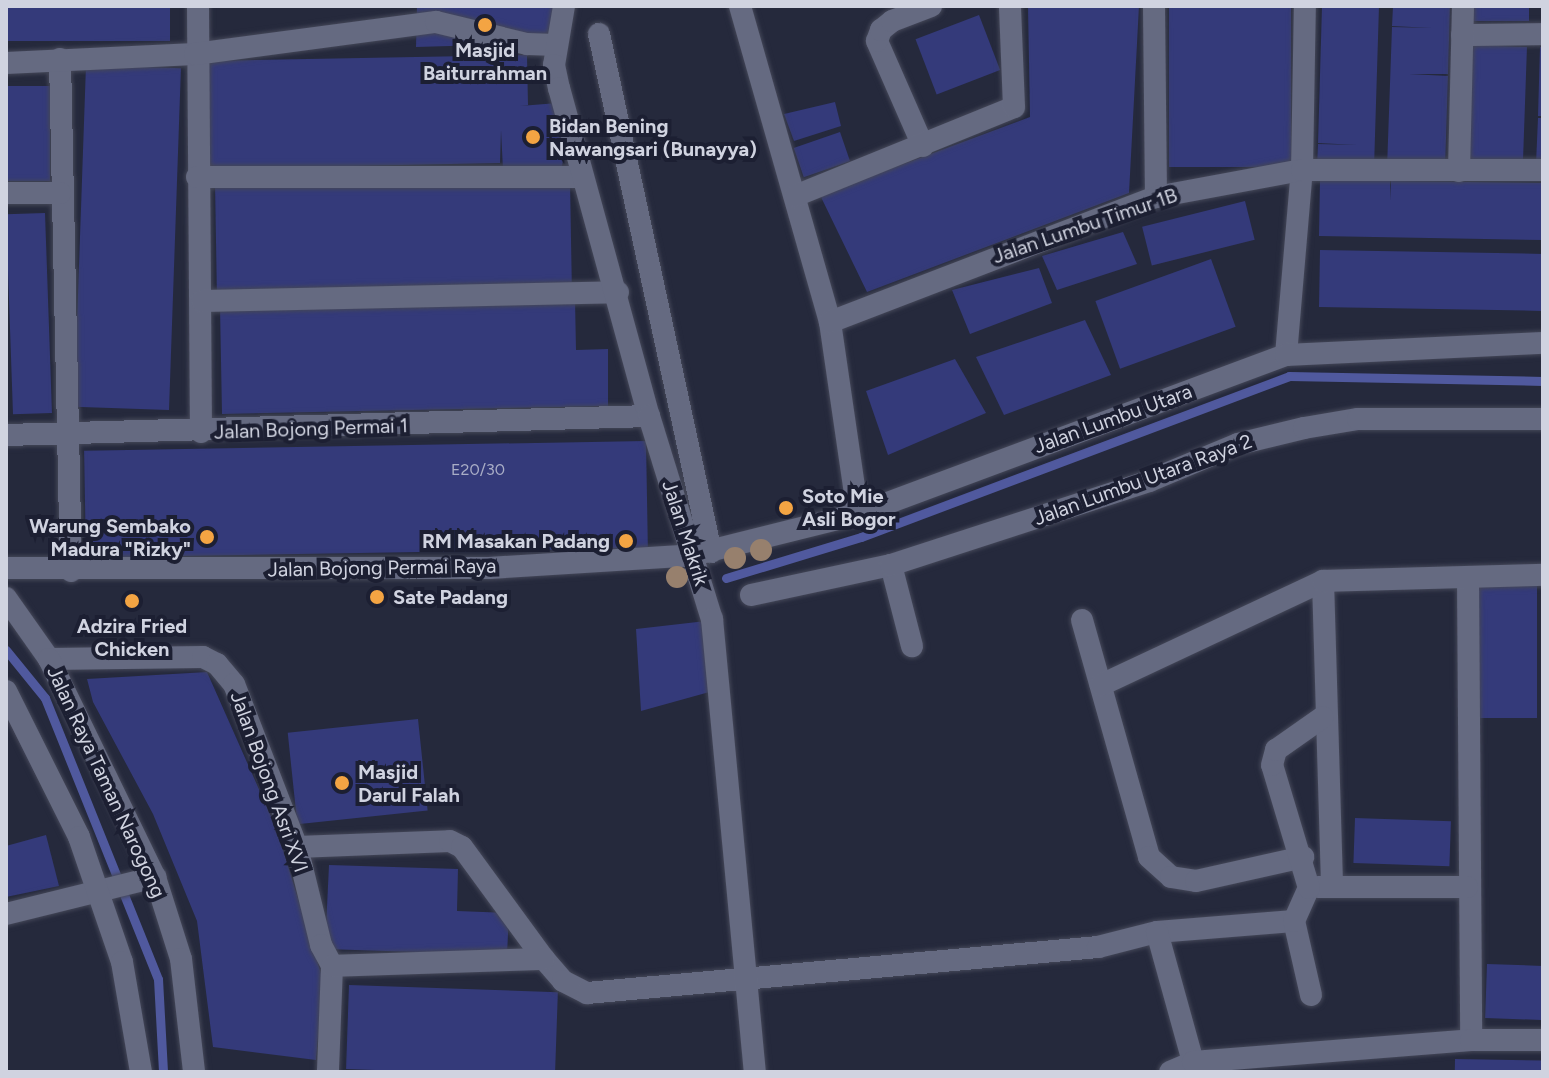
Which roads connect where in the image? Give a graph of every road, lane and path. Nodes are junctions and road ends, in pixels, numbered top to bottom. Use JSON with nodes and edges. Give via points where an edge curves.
{"nodes":[{"id":1,"x":198,"y":6,"type":"edge"},
{"id":2,"x":564,"y":6,"type":"edge"},
{"id":3,"x":740,"y":6,"type":"edge"},
{"id":4,"x":931,"y":6,"type":"edge"},
{"id":5,"x":1010,"y":6,"type":"edge"},
{"id":6,"x":1154,"y":6,"type":"edge"},
{"id":7,"x":1305,"y":6,"type":"edge"},
{"id":8,"x":1463,"y":6,"type":"edge"},
{"id":9,"x":433,"y":14,"type":"edge"},
{"id":10,"x":599,"y":34,"type":"dead end"},
{"id":11,"x":1543,"y":34,"type":"edge"},
{"id":12,"x":1462,"y":35,"type":"junction"},
{"id":13,"x":556,"y":45,"type":"junction"},
{"id":14,"x":195,"y":54,"type":"junction"},
{"id":15,"x":60,"y":59,"type":"junction"},
{"id":16,"x":6,"y":63,"type":"edge"},
{"id":17,"x":923,"y":146,"type":"junction"},
{"id":18,"x":1302,"y":170,"type":"junction"},
{"id":19,"x":1543,"y":170,"type":"edge"},
{"id":20,"x":1459,"y":171,"type":"junction"},
{"id":21,"x":197,"y":177,"type":"junction"},
{"id":22,"x":582,"y":177,"type":"junction"},
{"id":23,"x":6,"y":193,"type":"edge"},
{"id":24,"x":60,"y":193,"type":"junction"},
{"id":25,"x":795,"y":196,"type":"junction"},
{"id":26,"x":1156,"y":197,"type":"junction"},
{"id":27,"x":618,"y":292,"type":"junction"},
{"id":28,"x":202,"y":301,"type":"junction"},
{"id":29,"x":830,"y":322,"type":"junction"},
{"id":30,"x":1543,"y":343,"type":"edge"},
{"id":31,"x":1286,"y":355,"type":"junction"},
{"id":32,"x":649,"y":416,"type":"junction"},
{"id":33,"x":1543,"y":419,"type":"edge"},
{"id":34,"x":66,"y":431,"type":"junction"},
{"id":35,"x":201,"y":432,"type":"junction"},
{"id":36,"x":6,"y":435,"type":"edge"},
{"id":37,"x":858,"y":514,"type":"junction"},
{"id":38,"x":702,"y":554,"type":"junction"},
{"id":39,"x":891,"y":565,"type":"junction"},
{"id":40,"x":6,"y":568,"type":"edge"},
{"id":41,"x":71,"y":571,"type":"junction"},
{"id":42,"x":1543,"y":575,"type":"edge"},
{"id":43,"x":1468,"y":577,"type":"junction"},
{"id":44,"x":1323,"y":581,"type":"junction"},
{"id":45,"x":751,"y":595,"type":"dead end"},
{"id":46,"x":6,"y":598,"type":"edge"},
{"id":47,"x":1082,"y":620,"type":"dead end"},
{"id":48,"x":912,"y":646,"type":"dead end"},
{"id":49,"x":49,"y":659,"type":"junction"},
{"id":50,"x":1101,"y":685,"type":"junction"},
{"id":51,"x":6,"y":691,"type":"edge"},
{"id":52,"x":1323,"y":717,"type":"junction"},
{"id":53,"x":297,"y":847,"type":"junction"},
{"id":54,"x":1303,"y":857,"type":"junction"},
{"id":55,"x":150,"y":878,"type":"junction"},
{"id":56,"x":1332,"y":885,"type":"junction"},
{"id":57,"x":1467,"y":887,"type":"junction"},
{"id":58,"x":1309,"y":888,"type":"junction"},
{"id":59,"x":99,"y":890,"type":"junction"},
{"id":60,"x":6,"y":914,"type":"edge"},
{"id":61,"x":1294,"y":921,"type":"junction"},
{"id":62,"x":1157,"y":932,"type":"junction"},
{"id":63,"x":544,"y":959,"type":"junction"},
{"id":64,"x":332,"y":966,"type":"junction"},
{"id":65,"x":749,"y":977,"type":"junction"},
{"id":66,"x":1311,"y":995,"type":"dead end"},
{"id":67,"x":1471,"y":1040,"type":"junction"},
{"id":68,"x":1543,"y":1040,"type":"edge"},
{"id":69,"x":1193,"y":1062,"type":"junction"},
{"id":70,"x":1322,"y":1064,"type":"edge"},
{"id":71,"x":139,"y":1071,"type":"edge"},
{"id":72,"x":194,"y":1072,"type":"edge"},
{"id":73,"x":328,"y":1072,"type":"edge"},
{"id":74,"x":755,"y":1072,"type":"edge"},
{"id":75,"x":1170,"y":1072,"type":"edge"}],
"edges":[{"from":1,"to":14,"type":"street"},
{"from":2,"to":13,"type":"street","name":"Jalan Makrik"},
{"from":3,"to":25,"type":"street"},
{"from":4,"to":17,"type":"street","via":[[892,21],[877,41]]},
{"from":5,"to":17,"type":"street","via":[[1014,107]]},
{"from":6,"to":26,"type":"street"},
{"from":7,"to":18,"type":"street"},
{"from":8,"to":12,"type":"street"},
{"from":9,"to":13,"type":"street","via":[[527,44]]},
{"from":9,"to":14,"type":"street"},
{"from":10,"to":38,"type":"street"},
{"from":11,"to":12,"type":"street"},
{"from":12,"to":20,"type":"street"},
{"from":13,"to":22,"type":"street","name":"Jalan Makrik","via":[[559,88]]},
{"from":14,"to":15,"type":"street"},
{"from":14,"to":21,"type":"street"},
{"from":15,"to":16,"type":"street"},
{"from":15,"to":24,"type":"street"},
{"from":17,"to":25,"type":"street"},
{"from":18,"to":20,"type":"street","name":"Jalan Lumbu Timur 1B"},
{"from":18,"to":26,"type":"street","name":"Jalan Lumbu Timur 1B"},
{"from":18,"to":31,"type":"street"},
{"from":19,"to":20,"type":"street","name":"Jalan Lumbu Timur 1B"},
{"from":21,"to":22,"type":"street"},
{"from":21,"to":28,"type":"street"},
{"from":22,"to":27,"type":"street","name":"Jalan Makrik"},
{"from":23,"to":24,"type":"street"},
{"from":24,"to":34,"type":"street"},
{"from":25,"to":29,"type":"street"},
{"from":26,"to":29,"type":"street","name":"Jalan Lumbu Timur 1B"},
{"from":27,"to":28,"type":"street"},
{"from":27,"to":32,"type":"street","name":"Jalan Makrik"},
{"from":28,"to":35,"type":"street"},
{"from":29,"to":37,"type":"street"},
{"from":30,"to":31,"type":"street","name":"Jalan Lumbu Utara"},
{"from":31,"to":37,"type":"street","name":"Jalan Lumbu Utara"},
{"from":32,"to":35,"type":"street","name":"Jalan Bojong Permai 1"},
{"from":32,"to":38,"type":"street","name":"Jalan Makrik"},
{"from":33,"to":39,"type":"street","name":"Jalan Lumbu Utara Raya 2","via":[[1358,419],[1304,428],[1238,444],[1149,481]]},
{"from":34,"to":35,"type":"street","name":"Jalan Bojong Permai 1"},
{"from":34,"to":36,"type":"street","name":"Jalan Bojong Permai 1"},
{"from":34,"to":41,"type":"street"},
{"from":37,"to":38,"type":"street","name":"Jalan Lumbu Utara"},
{"from":38,"to":41,"type":"street","name":"Jalan Bojong Permai Raya","via":[[489,568]]},
{"from":38,"to":65,"type":"street","name":"Jalan Makrik"},
{"from":39,"to":45,"type":"street","name":"Jalan Lumbu Utara Raya 2"},
{"from":39,"to":48,"type":"street"},
{"from":40,"to":41,"type":"street","name":"Jalan Bojong Permai Raya"},
{"from":42,"to":43,"type":"street"},
{"from":43,"to":44,"type":"street"},
{"from":43,"to":57,"type":"street"},
{"from":44,"to":50,"type":"street"},
{"from":44,"to":52,"type":"street"},
{"from":46,"to":49,"type":"street","name":"Jalan Raya Taman Narogong"},
{"from":47,"to":50,"type":"street"},
{"from":49,"to":53,"type":"street","name":"Jalan Bojong Asri XVI","via":[[203,657],[217,664],[234,684]]},
{"from":49,"to":55,"type":"street","name":"Jalan Raya Taman Narogong"},
{"from":50,"to":54,"type":"street","via":[[1149,857],[1171,877],[1196,881]]},
{"from":51,"to":59,"type":"street","via":[[79,837]]},
{"from":52,"to":54,"type":"street","via":[[1276,750],[1272,765]]},
{"from":52,"to":56,"type":"street"},
{"from":53,"to":63,"type":"street","via":[[450,841],[462,847]]},
{"from":53,"to":64,"type":"street","name":"Jalan Bojong Asri XVI","via":[[321,945]]},
{"from":54,"to":58,"type":"street"},
{"from":55,"to":59,"type":"street"},
{"from":55,"to":72,"type":"street","name":"Jalan Raya Taman Narogong","via":[[181,959]]},
{"from":56,"to":57,"type":"street"},
{"from":56,"to":58,"type":"street"},
{"from":57,"to":67,"type":"street"},
{"from":58,"to":61,"type":"street"},
{"from":59,"to":60,"type":"street"},
{"from":59,"to":71,"type":"street","via":[[122,962]]},
{"from":61,"to":62,"type":"street"},
{"from":61,"to":66,"type":"street"},
{"from":62,"to":65,"type":"street","via":[[1098,947]]},
{"from":62,"to":69,"type":"street"},
{"from":63,"to":64,"type":"street"},
{"from":63,"to":65,"type":"street","via":[[563,981],[587,993]]},
{"from":64,"to":73,"type":"street","name":"Jalan Bojong Asri XVI"},
{"from":65,"to":74,"type":"street","name":"Jalan Makrik"},
{"from":67,"to":68,"type":"street"},
{"from":67,"to":70,"type":"street"},
{"from":69,"to":70,"type":"street"},
{"from":69,"to":75,"type":"street"}]}
